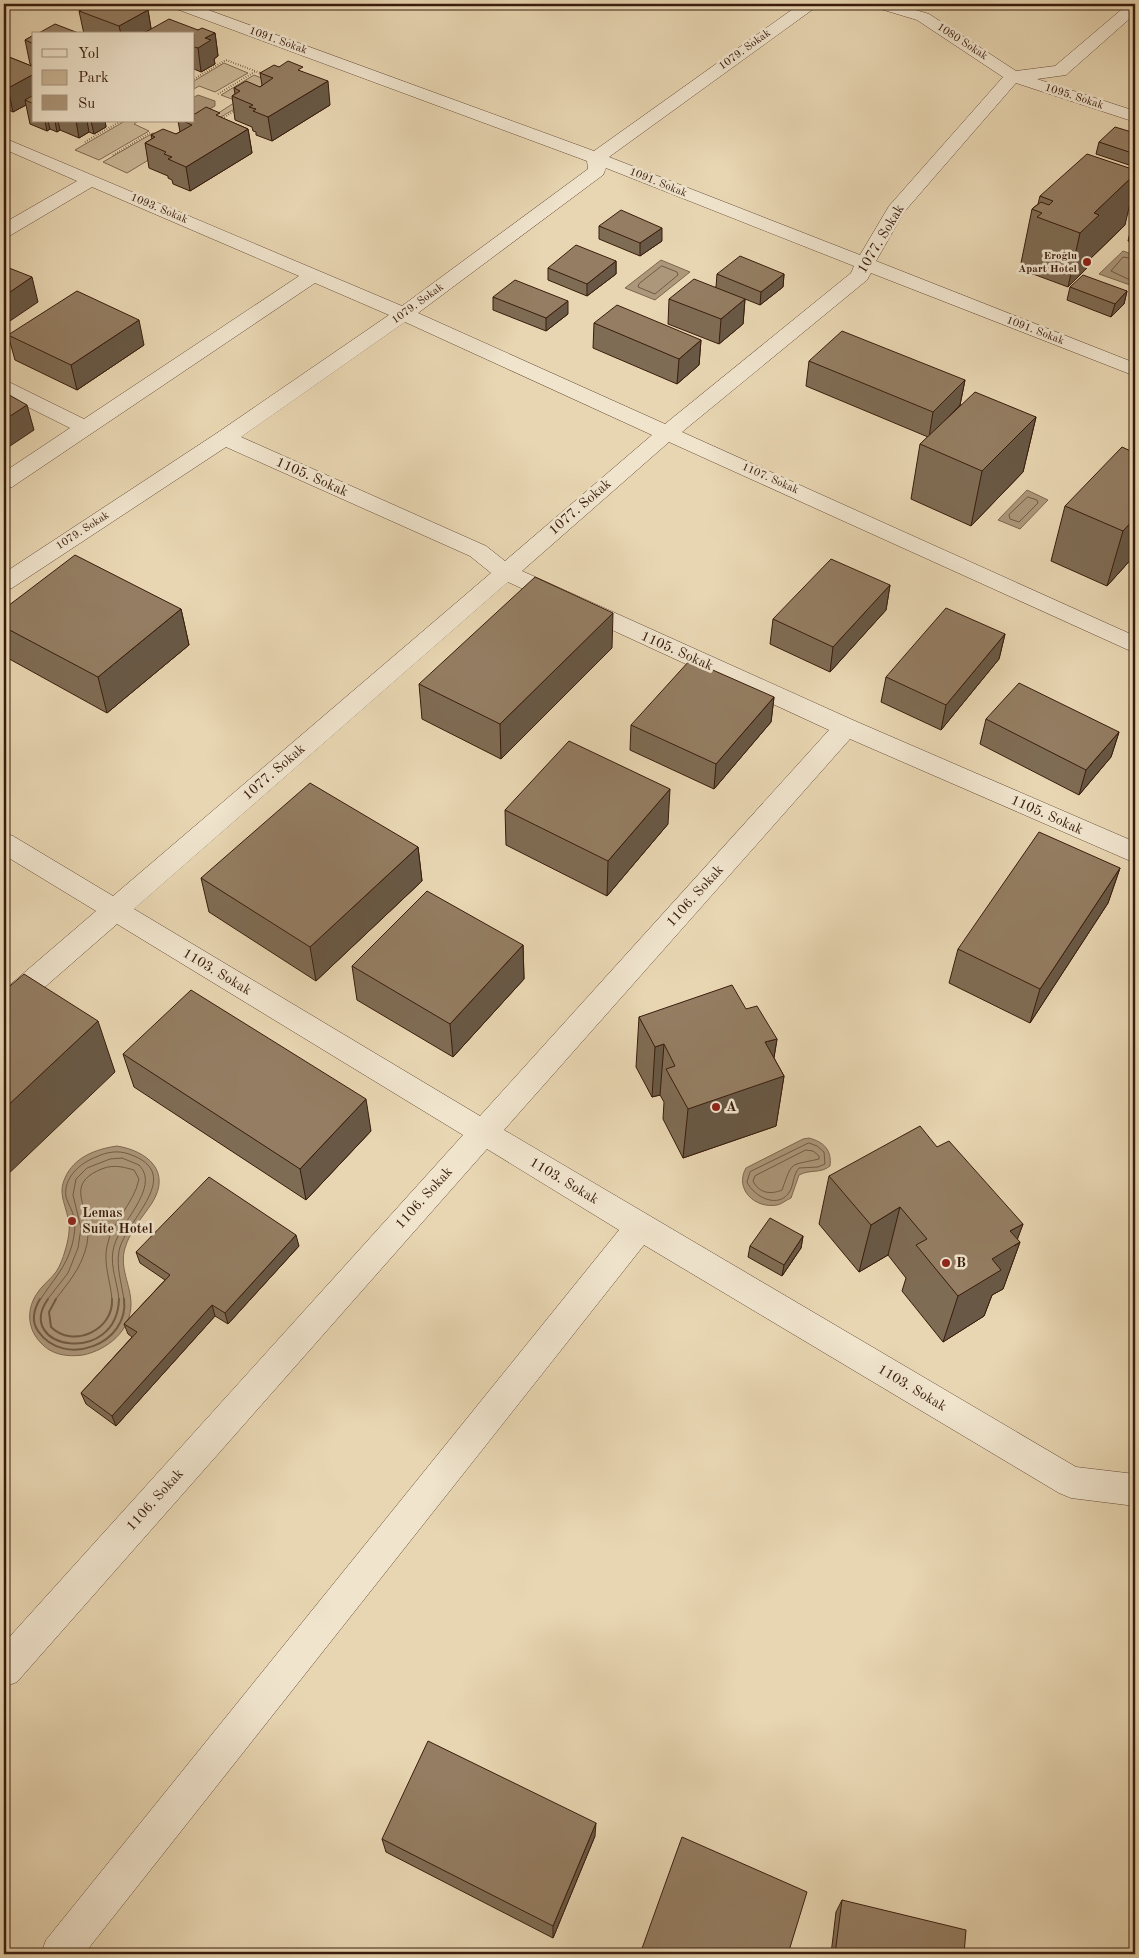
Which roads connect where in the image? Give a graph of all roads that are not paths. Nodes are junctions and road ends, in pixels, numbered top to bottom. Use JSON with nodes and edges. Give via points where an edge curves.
{"nodes":[{"id":1,"x":177,"y":4,"type":"edge"},
{"id":2,"x":810,"y":4,"type":"edge"},
{"id":3,"x":880,"y":4,"type":"edge"},
{"id":4,"x":1135,"y":6,"type":"edge"},
{"id":5,"x":1013,"y":76,"type":"junction"},
{"id":6,"x":1135,"y":117,"type":"edge"},
{"id":7,"x":4,"y":143,"type":"edge"},
{"id":8,"x":596,"y":158,"type":"junction"},
{"id":9,"x":91,"y":180,"type":"junction"},
{"id":10,"x":4,"y":231,"type":"edge"},
{"id":11,"x":864,"y":265,"type":"junction"},
{"id":12,"x":314,"y":276,"type":"junction"},
{"id":13,"x":404,"y":314,"type":"junction"},
{"id":14,"x":1135,"y":370,"type":"edge"},
{"id":15,"x":4,"y":387,"type":"edge"},
{"id":16,"x":84,"y":428,"type":"junction"},
{"id":17,"x":668,"y":432,"type":"junction"},
{"id":18,"x":225,"y":438,"type":"junction"},
{"id":19,"x":4,"y":482,"type":"edge"},
{"id":20,"x":504,"y":572,"type":"junction"},
{"id":21,"x":4,"y":583,"type":"edge"},
{"id":22,"x":1135,"y":645,"type":"edge"},
{"id":23,"x":846,"y":727,"type":"junction"},
{"id":24,"x":4,"y":843,"type":"edge"},
{"id":25,"x":1135,"y":853,"type":"edge"},
{"id":26,"x":115,"y":910,"type":"junction"},
{"id":27,"x":4,"y":1006,"type":"edge"},
{"id":28,"x":483,"y":1132,"type":"junction"},
{"id":29,"x":640,"y":1227,"type":"junction"},
{"id":30,"x":1135,"y":1490,"type":"edge"},
{"id":31,"x":4,"y":1669,"type":"edge"},
{"id":32,"x":60,"y":1954,"type":"edge"}],
"edges":[{"from":1,"to":8,"type":"street","name":"1091. Sokak"},
{"from":2,"to":8,"type":"street","name":"1079. Sokak"},
{"from":3,"to":5,"type":"street","name":"1080 Sokak","via":[[928,12]]},
{"from":4,"to":5,"type":"street","via":[[1060,71]]},
{"from":5,"to":6,"type":"street","name":"1095. Sokak"},
{"from":5,"to":11,"type":"street","name":"1077. Sokak","via":[[896,210]]},
{"from":7,"to":9,"type":"street","name":"1093. Sokak"},
{"from":8,"to":11,"type":"street","name":"1091. Sokak"},
{"from":8,"to":13,"type":"street","name":"1079. Sokak","via":[[597,171]]},
{"from":9,"to":10,"type":"street"},
{"from":9,"to":12,"type":"street","name":"1093. Sokak"},
{"from":11,"to":14,"type":"street","name":"1091. Sokak"},
{"from":11,"to":17,"type":"street","name":"1077. Sokak","via":[[860,276]]},
{"from":12,"to":13,"type":"street","name":"1093. Sokak"},
{"from":12,"to":16,"type":"street"},
{"from":13,"to":17,"type":"street","name":"1107. Sokak"},
{"from":13,"to":18,"type":"street","name":"1079. Sokak"},
{"from":15,"to":16,"type":"street"},
{"from":16,"to":19,"type":"street"},
{"from":17,"to":20,"type":"street","name":"1077. Sokak"},
{"from":17,"to":22,"type":"street","name":"1107. Sokak"},
{"from":18,"to":20,"type":"street","name":"1105. Sokak","via":[[478,551]]},
{"from":18,"to":21,"type":"street","name":"1079. Sokak"},
{"from":20,"to":23,"type":"street","name":"1105. Sokak"},
{"from":20,"to":26,"type":"street","name":"1077. Sokak"},
{"from":23,"to":25,"type":"street","name":"1105. Sokak"},
{"from":23,"to":28,"type":"street","name":"1106. Sokak"},
{"from":24,"to":26,"type":"street","name":"1103. Sokak"},
{"from":26,"to":27,"type":"street","name":"1077. Sokak"},
{"from":26,"to":28,"type":"street","name":"1103. Sokak"},
{"from":28,"to":29,"type":"street","name":"1103. Sokak"},
{"from":28,"to":31,"type":"street","name":"1106. Sokak"},
{"from":29,"to":30,"type":"street","name":"1103. Sokak","via":[[1071,1482]]},
{"from":29,"to":32,"type":"street"}]}
